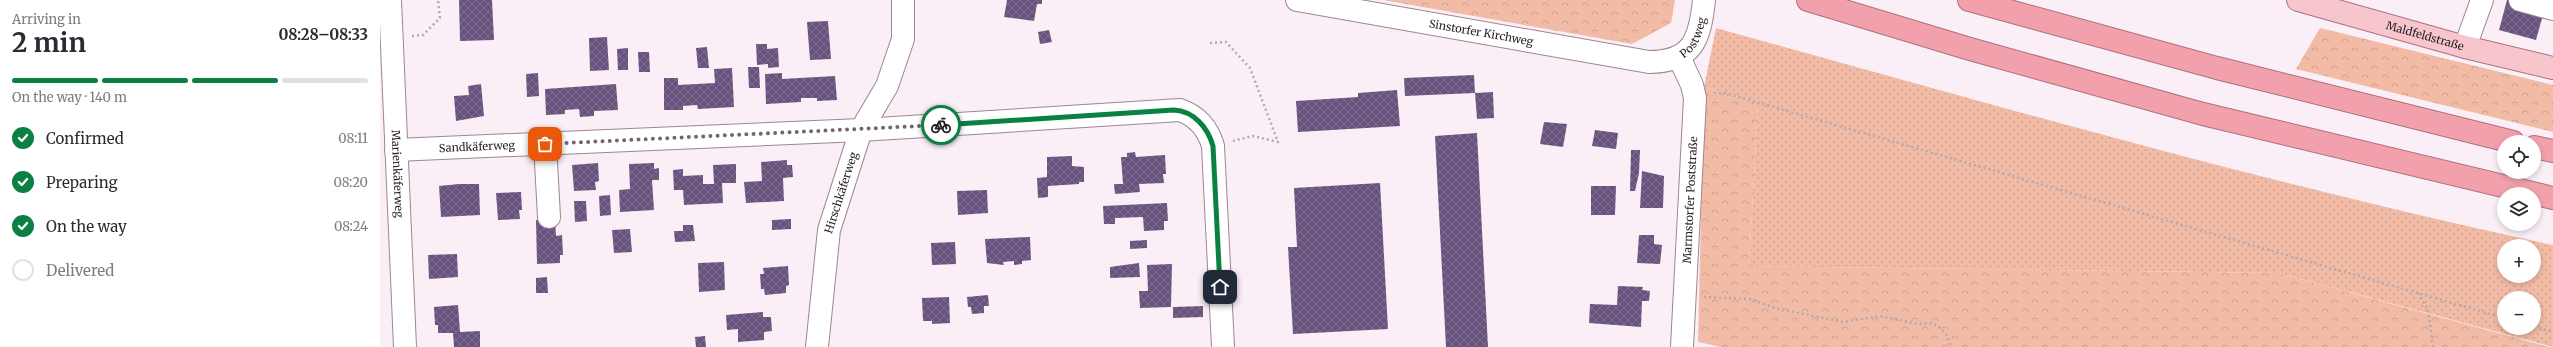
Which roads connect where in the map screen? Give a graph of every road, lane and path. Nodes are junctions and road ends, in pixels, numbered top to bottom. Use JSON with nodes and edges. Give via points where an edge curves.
{"nodes":[{"id":1,"x":438,"y":0,"type":"edge"},
{"id":2,"x":904,"y":0,"type":"edge"},
{"id":3,"x":1297,"y":0,"type":"edge"},
{"id":4,"x":1704,"y":0,"type":"edge"},
{"id":5,"x":1808,"y":0,"type":"edge"},
{"id":6,"x":1969,"y":0,"type":"edge"},
{"id":7,"x":2298,"y":0,"type":"edge"},
{"id":8,"x":2482,"y":0,"type":"edge"},
{"id":9,"x":2520,"y":0,"type":"edge"},
{"id":10,"x":2553,"y":9,"type":"edge"},
{"id":11,"x":387,"y":11,"type":"edge"},
{"id":12,"x":392,"y":39,"type":"junction"},
{"id":13,"x":1210,"y":43,"type":"dead end"},
{"id":14,"x":2465,"y":47,"type":"junction"},
{"id":15,"x":1672,"y":60,"type":"junction"},
{"id":16,"x":2553,"y":68,"type":"edge"},
{"id":17,"x":1694,"y":92,"type":"junction"},
{"id":18,"x":861,"y":130,"type":"junction"},
{"id":19,"x":2497,"y":138,"type":"edge"},
{"id":20,"x":545,"y":144,"type":"junction"},
{"id":21,"x":2541,"y":148,"type":"edge"},
{"id":22,"x":396,"y":150,"type":"junction"},
{"id":23,"x":2553,"y":151,"type":"edge"},
{"id":24,"x":1214,"y":153,"type":"junction"},
{"id":25,"x":2553,"y":198,"type":"edge"},
{"id":26,"x":549,"y":217,"type":"dead end"},
{"id":27,"x":2418,"y":293,"type":"junction"},
{"id":28,"x":1685,"y":295,"type":"junction"},
{"id":29,"x":2497,"y":316,"type":"edge"},
{"id":30,"x":2541,"y":329,"type":"edge"},
{"id":31,"x":2553,"y":332,"type":"edge"},
{"id":32,"x":404,"y":347,"type":"edge"},
{"id":33,"x":817,"y":347,"type":"edge"},
{"id":34,"x":1223,"y":347,"type":"edge"},
{"id":35,"x":1682,"y":347,"type":"edge"},
{"id":36,"x":1951,"y":347,"type":"edge"},
{"id":37,"x":2433,"y":347,"type":"edge"}],
"edges":[{"from":1,"to":12,"type":"path","via":[[440,18],[423,35]]},
{"from":2,"to":18,"type":"street","name":"Hirschkäferweg","via":[[903,39],[887,86]]},
{"from":3,"to":15,"type":"street","name":"Sinstorfer Kirchweg","via":[[1649,62]]},
{"from":4,"to":15,"type":"street","name":"Postweg","via":[[1696,40],[1691,48]]},
{"from":5,"to":25,"type":"highway","via":[[1970,49],[2203,114]]},
{"from":6,"to":19,"type":"highway","via":[[2217,68]]},
{"from":7,"to":14,"type":"main road","name":"Maldfeldstraße"},
{"from":8,"to":14,"type":"street"},
{"from":9,"to":10,"type":"street"},
{"from":11,"to":12,"type":"street","name":"Marienkäferweg"},
{"from":12,"to":22,"type":"street","name":"Marienkäferweg"},
{"from":13,"to":24,"type":"path","via":[[1226,42],[1250,68],[1278,142],[1253,136],[1229,142]]},
{"from":14,"to":16,"type":"main road","name":"Maldfeldstraße"},
{"from":15,"to":17,"type":"street","name":"Marmstorfer Poststraße"},
{"from":17,"to":27,"type":"path","via":[[1725,94]]},
{"from":17,"to":28,"type":"street","name":"Marmstorfer Poststraße"},
{"from":18,"to":20,"type":"street","name":"Sandkäferweg"},
{"from":18,"to":24,"type":"street","name":"Sandkäferweg","via":[[1174,110],[1187,113],[1200,123],[1211,138]]},
{"from":18,"to":33,"type":"street","name":"Hirschkäferweg","via":[[829,230]]},
{"from":20,"to":22,"type":"street","name":"Sandkäferweg"},
{"from":20,"to":26,"type":"street"},
{"from":21,"to":23,"type":"highway"},
{"from":22,"to":32,"type":"street","name":"Marienkäferweg"},
{"from":24,"to":34,"type":"street"},
{"from":27,"to":29,"type":"path"},
{"from":27,"to":37,"type":"path","via":[[2428,310]]},
{"from":28,"to":35,"type":"street","name":"Marmstorfer Poststraße"},
{"from":28,"to":36,"type":"path","via":[[1750,299],[1778,309],[1844,322],[1879,316],[1920,324],[1930,323],[1938,326],[1946,334]]},
{"from":30,"to":31,"type":"path"}]}
